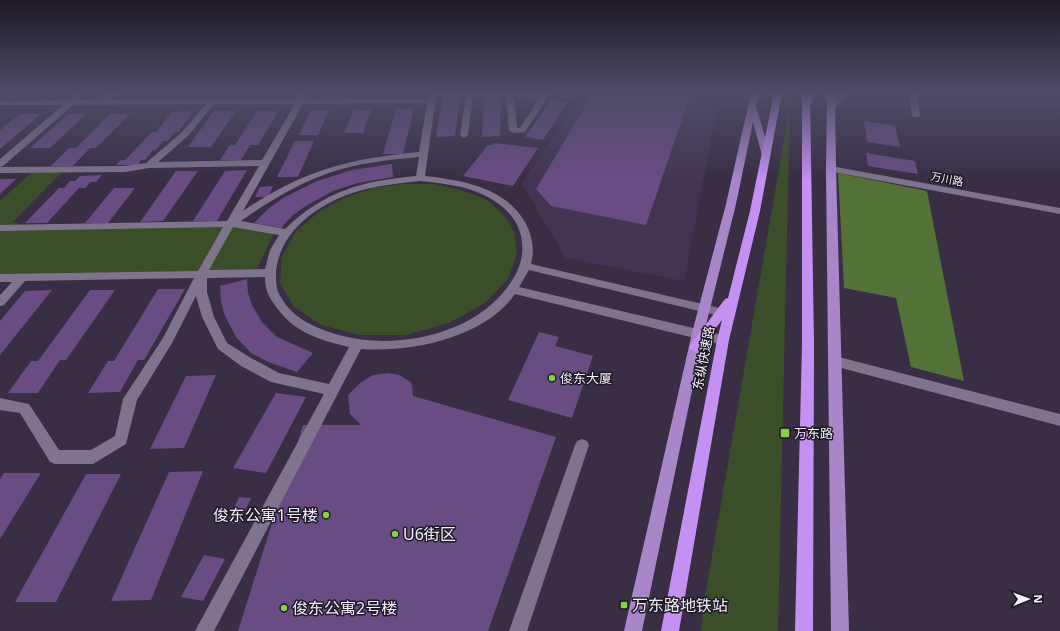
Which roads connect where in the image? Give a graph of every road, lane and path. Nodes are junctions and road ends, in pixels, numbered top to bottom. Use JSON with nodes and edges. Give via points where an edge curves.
{"nodes":[{"id":1,"x":46,"y":122,"type":"edge"},
{"id":2,"x":195,"y":122,"type":"edge"},
{"id":3,"x":287,"y":122,"type":"edge"},
{"id":4,"x":428,"y":122,"type":"edge"},
{"id":5,"x":466,"y":122,"type":"edge"},
{"id":6,"x":512,"y":122,"type":"edge"},
{"id":7,"x":527,"y":122,"type":"edge"},
{"id":8,"x":749,"y":122,"type":"edge"},
{"id":9,"x":758,"y":122,"type":"edge"},
{"id":10,"x":772,"y":122,"type":"edge"},
{"id":11,"x":806,"y":122,"type":"edge"},
{"id":12,"x":831,"y":122,"type":"edge"},
{"id":13,"x":464,"y":135,"type":"dead end"},
{"id":14,"x":423,"y":154,"type":"junction"},
{"id":15,"x":766,"y":155,"type":"junction"},
{"id":16,"x":265,"y":163,"type":"junction"},
{"id":17,"x":0,"y":164,"type":"edge"},
{"id":18,"x":149,"y":165,"type":"junction"},
{"id":19,"x":830,"y":169,"type":"junction"},
{"id":20,"x":0,"y":170,"type":"edge"},
{"id":21,"x":420,"y":178,"type":"junction"},
{"id":22,"x":1060,"y":211,"type":"edge"},
{"id":23,"x":230,"y":224,"type":"junction"},
{"id":24,"x":0,"y":228,"type":"edge"},
{"id":25,"x":287,"y":233,"type":"junction"},
{"id":26,"x":526,"y":266,"type":"junction"},
{"id":27,"x":270,"y":273,"type":"junction"},
{"id":28,"x":201,"y":274,"type":"junction"},
{"id":29,"x":0,"y":278,"type":"edge"},
{"id":30,"x":22,"y":278,"type":"junction"},
{"id":31,"x":514,"y":290,"type":"junction"},
{"id":32,"x":0,"y":302,"type":"edge"},
{"id":33,"x":704,"y":308,"type":"junction"},
{"id":34,"x":725,"y":313,"type":"junction"},
{"id":35,"x":699,"y":338,"type":"junction"},
{"id":36,"x":723,"y":340,"type":"junction"},
{"id":37,"x":357,"y":344,"type":"junction"},
{"id":38,"x":835,"y":362,"type":"junction"},
{"id":39,"x":332,"y":390,"type":"junction"},
{"id":40,"x":0,"y":404,"type":"edge"},
{"id":41,"x":1060,"y":420,"type":"edge"},
{"id":42,"x":582,"y":445,"type":"dead end"},
{"id":43,"x":204,"y":631,"type":"edge"},
{"id":44,"x":518,"y":631,"type":"edge"},
{"id":45,"x":633,"y":631,"type":"edge"},
{"id":46,"x":670,"y":631,"type":"edge"},
{"id":47,"x":804,"y":631,"type":"edge"},
{"id":48,"x":840,"y":631,"type":"edge"}],
"edges":[{"from":1,"to":17,"type":"street"},
{"from":2,"to":18,"type":"street"},
{"from":3,"to":16,"type":"street"},
{"from":4,"to":14,"type":"street"},
{"from":5,"to":13,"type":"street"},
{"from":6,"to":7,"type":"street","via":[[513,130],[522,130]]},
{"from":8,"to":33,"type":"main road"},
{"from":9,"to":15,"type":"main road"},
{"from":10,"to":15,"type":"highway","name":"东纵快速路"},
{"from":11,"to":47,"type":"highway","via":[[808,344]]},
{"from":12,"to":19,"type":"main road"},
{"from":14,"to":21,"type":"street"},
{"from":14,"to":23,"type":"street","via":[[378,159],[313,175],[283,189]]},
{"from":15,"to":34,"type":"highway","name":"东纵快速路","via":[[755,211],[732,298]]},
{"from":16,"to":18,"type":"street"},
{"from":16,"to":23,"type":"street"},
{"from":18,"to":20,"type":"street","via":[[125,169]]},
{"from":19,"to":22,"type":"street","name":"万川路"},
{"from":19,"to":38,"type":"main road"},
{"from":21,"to":25,"type":"street","via":[[386,181],[354,189],[323,202],[297,221]]},
{"from":21,"to":26,"type":"street","via":[[451,181],[480,189],[503,202],[520,220],[528,242]]},
{"from":23,"to":24,"type":"street"},
{"from":23,"to":25,"type":"street"},
{"from":23,"to":28,"type":"street"},
{"from":25,"to":27,"type":"street","via":[[279,243]]},
{"from":26,"to":31,"type":"street"},
{"from":26,"to":33,"type":"street"},
{"from":27,"to":28,"type":"street"},
{"from":27,"to":37,"type":"street","via":[[273,293],[289,316],[318,334]]},
{"from":28,"to":30,"type":"street"},
{"from":28,"to":39,"type":"street","via":[[201,292],[208,317],[222,346],[276,378]]},
{"from":28,"to":40,"type":"street","via":[[168,340],[130,399],[121,440],[93,457],[55,457],[24,408]]},
{"from":29,"to":30,"type":"street"},
{"from":30,"to":32,"type":"street"},
{"from":31,"to":35,"type":"street"},
{"from":31,"to":37,"type":"street","via":[[493,310],[465,327],[431,339],[394,345]]},
{"from":33,"to":34,"type":"street"},
{"from":33,"to":35,"type":"main road"},
{"from":34,"to":35,"type":"highway"},
{"from":34,"to":36,"type":"highway","name":"东纵快速路"},
{"from":35,"to":36,"type":"street"},
{"from":35,"to":45,"type":"main road"},
{"from":36,"to":46,"type":"highway","name":"东纵快速路"},
{"from":37,"to":39,"type":"street"},
{"from":38,"to":41,"type":"street"},
{"from":38,"to":48,"type":"main road"},
{"from":39,"to":43,"type":"street"},
{"from":42,"to":44,"type":"street"}]}
